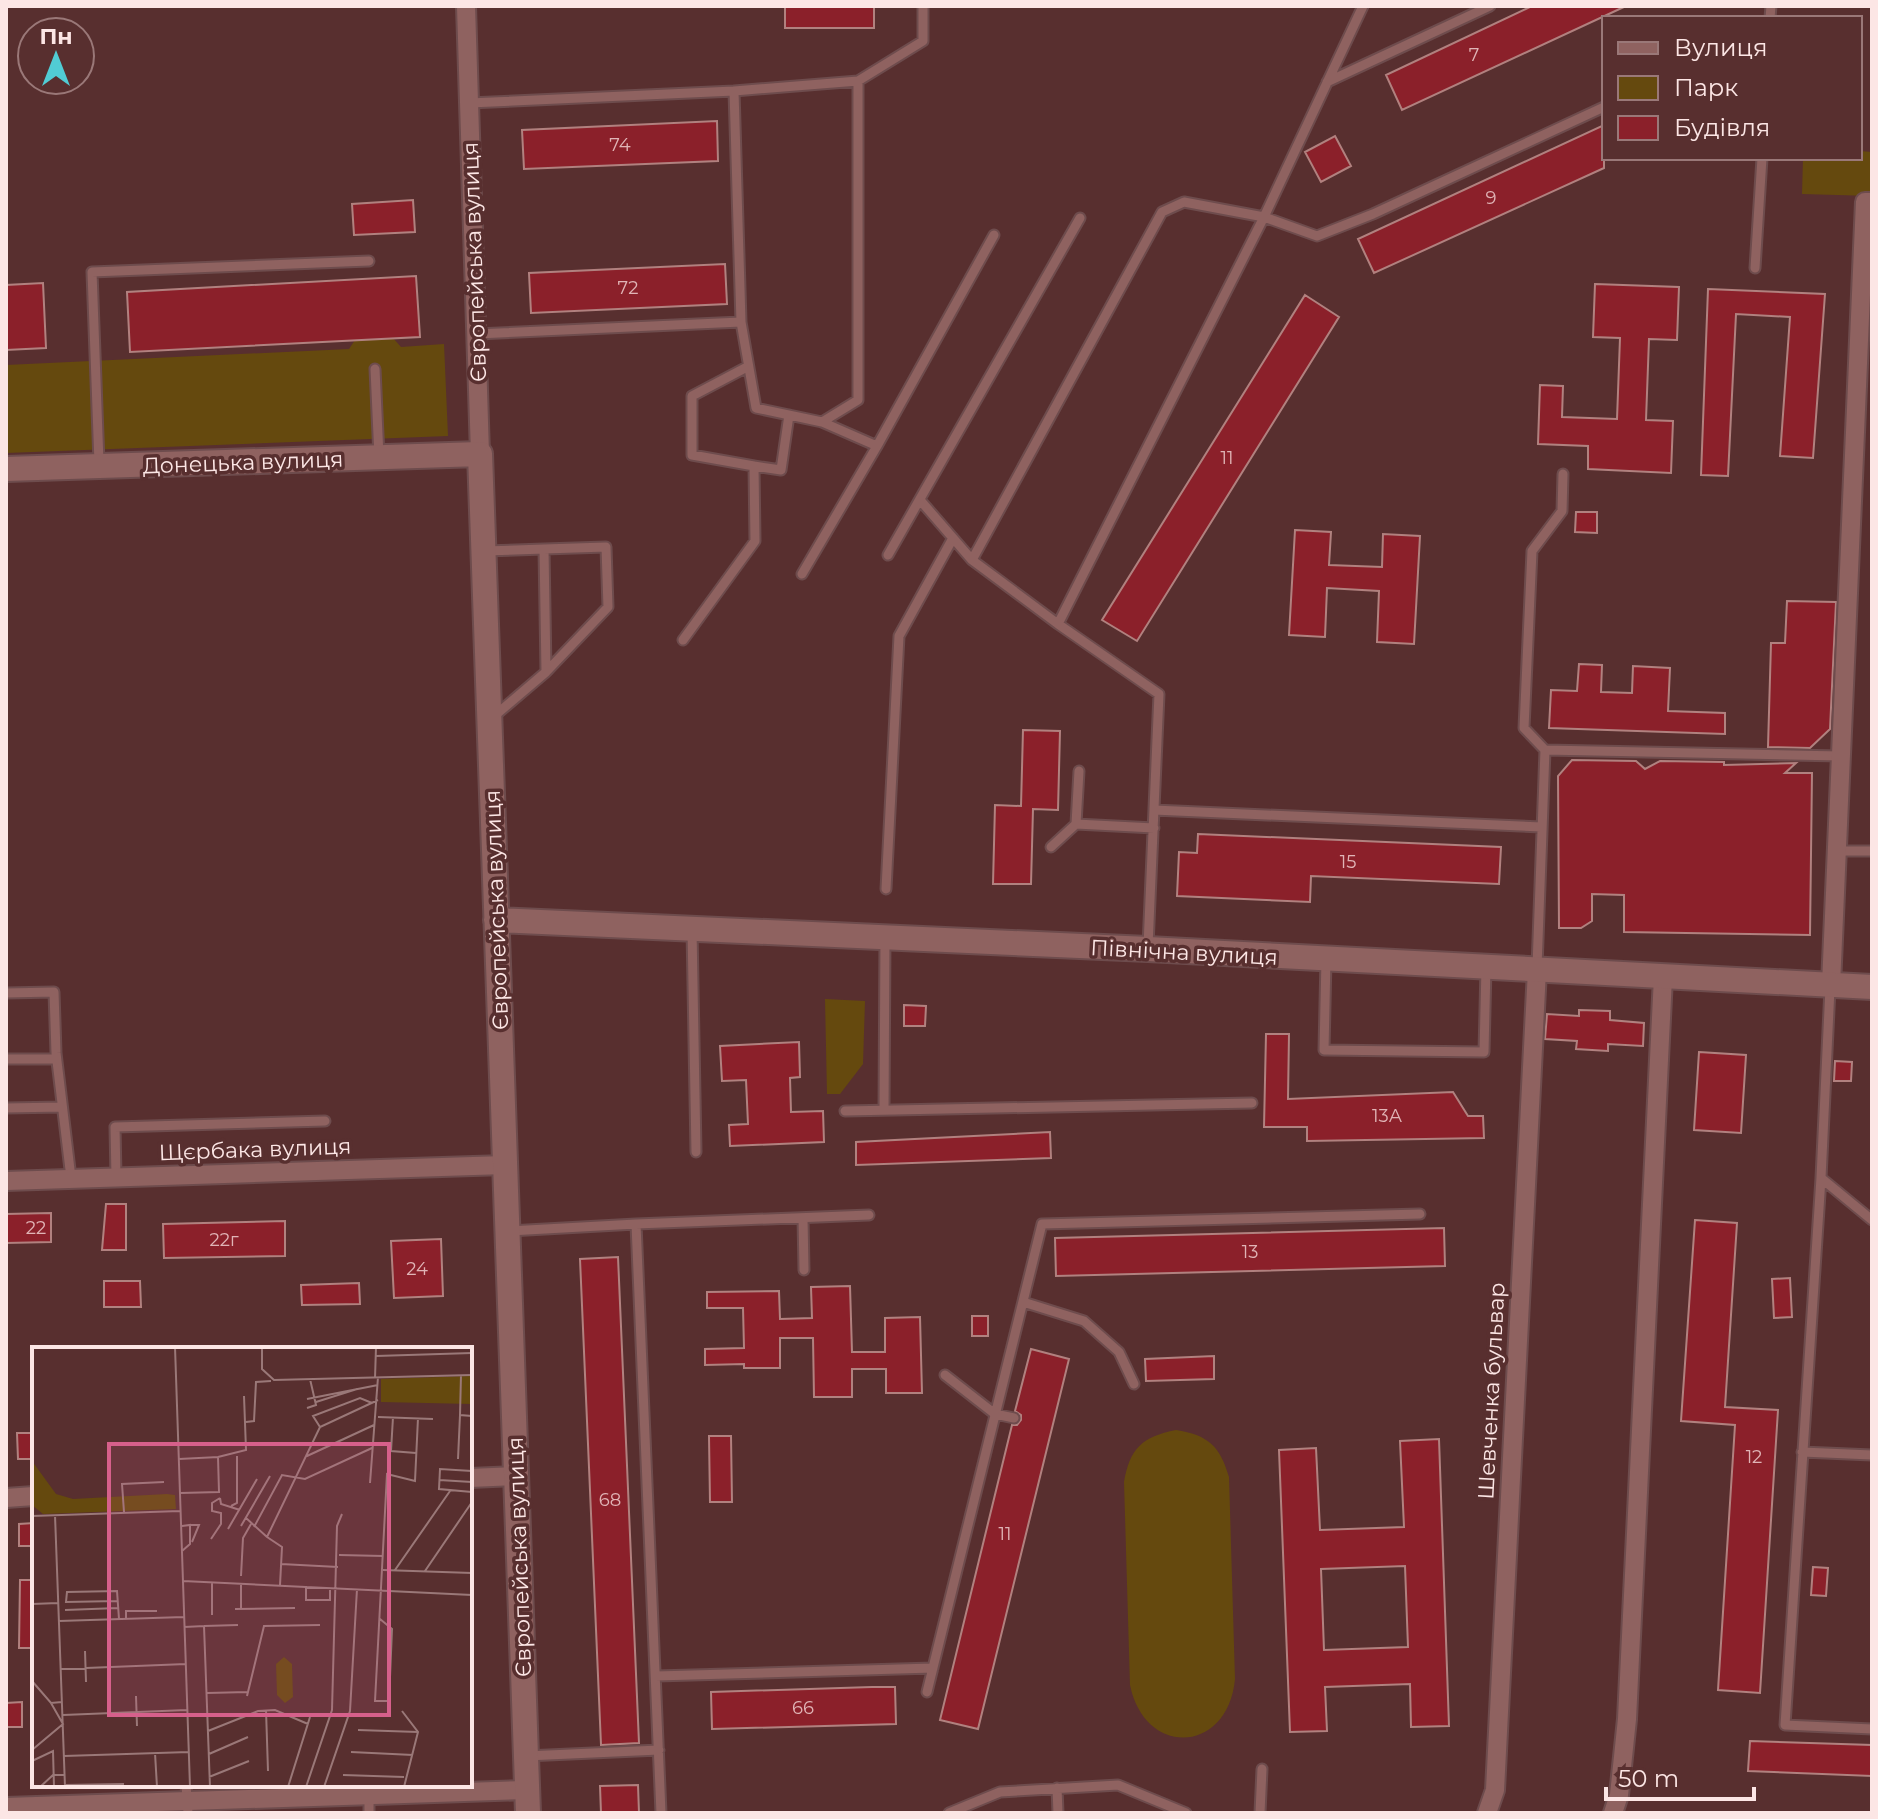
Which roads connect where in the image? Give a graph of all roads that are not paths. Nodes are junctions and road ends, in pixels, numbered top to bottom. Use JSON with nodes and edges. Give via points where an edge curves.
{"nodes":[{"id":1,"x":466,"y":6,"type":"edge"},
{"id":2,"x":923,"y":6,"type":"edge"},
{"id":3,"x":1363,"y":6,"type":"edge"},
{"id":4,"x":1490,"y":6,"type":"edge"},
{"id":5,"x":858,"y":81,"type":"junction"},
{"id":6,"x":1327,"y":82,"type":"junction"},
{"id":7,"x":734,"y":91,"type":"junction"},
{"id":8,"x":469,"y":103,"type":"junction"},
{"id":9,"x":1602,"y":108,"type":"edge"},
{"id":10,"x":1762,"y":160,"type":"edge"},
{"id":11,"x":1872,"y":202,"type":"edge"},
{"id":12,"x":1264,"y":217,"type":"junction"},
{"id":13,"x":1080,"y":218,"type":"dead end"},
{"id":14,"x":994,"y":235,"type":"dead end"},
{"id":15,"x":369,"y":261,"type":"dead end"},
{"id":16,"x":1755,"y":268,"type":"dead end"},
{"id":17,"x":741,"y":322,"type":"junction"},
{"id":18,"x":477,"y":334,"type":"junction"},
{"id":19,"x":747,"y":367,"type":"junction"},
{"id":20,"x":375,"y":369,"type":"dead end"},
{"id":21,"x":789,"y":415,"type":"junction"},
{"id":22,"x":822,"y":422,"type":"junction"},
{"id":23,"x":877,"y":446,"type":"junction"},
{"id":24,"x":480,"y":454,"type":"junction"},
{"id":25,"x":379,"y":457,"type":"junction"},
{"id":26,"x":99,"y":466,"type":"junction"},
{"id":27,"x":754,"y":466,"type":"junction"},
{"id":28,"x":6,"y":469,"type":"edge"},
{"id":29,"x":1563,"y":474,"type":"dead end"},
{"id":30,"x":920,"y":500,"type":"junction"},
{"id":31,"x":953,"y":538,"type":"junction"},
{"id":32,"x":544,"y":549,"type":"junction"},
{"id":33,"x":484,"y":551,"type":"junction"},
{"id":34,"x":888,"y":555,"type":"dead end"},
{"id":35,"x":972,"y":560,"type":"junction"},
{"id":36,"x":802,"y":574,"type":"dead end"},
{"id":37,"x":1058,"y":624,"type":"junction"},
{"id":38,"x":683,"y":640,"type":"dead end"},
{"id":39,"x":546,"y":672,"type":"junction"},
{"id":40,"x":489,"y":720,"type":"junction"},
{"id":41,"x":1545,"y":750,"type":"junction"},
{"id":42,"x":1841,"y":756,"type":"junction"},
{"id":43,"x":1079,"y":771,"type":"dead end"},
{"id":44,"x":1154,"y":810,"type":"junction"},
{"id":45,"x":1076,"y":824,"type":"junction"},
{"id":46,"x":1541,"y":827,"type":"junction"},
{"id":47,"x":1154,"y":828,"type":"junction"},
{"id":48,"x":1051,"y":847,"type":"dead end"},
{"id":49,"x":1837,"y":851,"type":"junction"},
{"id":50,"x":1872,"y":851,"type":"edge"},
{"id":51,"x":886,"y":889,"type":"dead end"},
{"id":52,"x":496,"y":920,"type":"junction"},
{"id":53,"x":692,"y":929,"type":"junction"},
{"id":54,"x":885,"y":938,"type":"junction"},
{"id":55,"x":1148,"y":949,"type":"junction"},
{"id":56,"x":1326,"y":959,"type":"junction"},
{"id":57,"x":1486,"y":967,"type":"junction"},
{"id":58,"x":1537,"y":970,"type":"junction"},
{"id":59,"x":1663,"y":977,"type":"junction"},
{"id":60,"x":1831,"y":985,"type":"junction"},
{"id":61,"x":1872,"y":987,"type":"edge"},
{"id":62,"x":6,"y":993,"type":"edge"},
{"id":63,"x":6,"y":1059,"type":"edge"},
{"id":64,"x":56,"y":1059,"type":"junction"},
{"id":65,"x":1252,"y":1103,"type":"dead end"},
{"id":66,"x":62,"y":1107,"type":"junction"},
{"id":67,"x":6,"y":1108,"type":"edge"},
{"id":68,"x":884,"y":1110,"type":"junction"},
{"id":69,"x":845,"y":1111,"type":"dead end"},
{"id":70,"x":325,"y":1121,"type":"dead end"},
{"id":71,"x":696,"y":1152,"type":"dead end"},
{"id":72,"x":505,"y":1165,"type":"junction"},
{"id":73,"x":116,"y":1177,"type":"junction"},
{"id":74,"x":71,"y":1178,"type":"junction"},
{"id":75,"x":1821,"y":1178,"type":"junction"},
{"id":76,"x":6,"y":1181,"type":"edge"},
{"id":77,"x":1420,"y":1214,"type":"dead end"},
{"id":78,"x":869,"y":1215,"type":"dead end"},
{"id":79,"x":803,"y":1218,"type":"junction"},
{"id":80,"x":1872,"y":1220,"type":"edge"},
{"id":81,"x":636,"y":1224,"type":"junction"},
{"id":82,"x":507,"y":1231,"type":"junction"},
{"id":83,"x":804,"y":1270,"type":"dead end"},
{"id":84,"x":1023,"y":1302,"type":"junction"},
{"id":85,"x":945,"y":1375,"type":"dead end"},
{"id":86,"x":1134,"y":1384,"type":"dead end"},
{"id":87,"x":995,"y":1414,"type":"junction"},
{"id":88,"x":1014,"y":1418,"type":"dead end"},
{"id":89,"x":1802,"y":1452,"type":"junction"},
{"id":90,"x":1872,"y":1455,"type":"edge"},
{"id":91,"x":516,"y":1476,"type":"junction"},
{"id":92,"x":472,"y":1478,"type":"edge"},
{"id":93,"x":32,"y":1496,"type":"edge"},
{"id":94,"x":6,"y":1498,"type":"edge"},
{"id":95,"x":933,"y":1668,"type":"junction"},
{"id":96,"x":656,"y":1676,"type":"junction"},
{"id":97,"x":927,"y":1692,"type":"dead end"},
{"id":98,"x":1872,"y":1729,"type":"edge"},
{"id":99,"x":659,"y":1750,"type":"junction"},
{"id":100,"x":526,"y":1756,"type":"junction"},
{"id":101,"x":1262,"y":1769,"type":"dead end"},
{"id":102,"x":1057,"y":1788,"type":"junction"},
{"id":103,"x":270,"y":1792,"type":"edge"},
{"id":104,"x":187,"y":1800,"type":"edge"},
{"id":105,"x":528,"y":1801,"type":"edge"},
{"id":106,"x":369,"y":1804,"type":"edge"},
{"id":107,"x":6,"y":1807,"type":"edge"},
{"id":108,"x":83,"y":1809,"type":"edge"},
{"id":109,"x":661,"y":1813,"type":"edge"},
{"id":110,"x":949,"y":1813,"type":"edge"},
{"id":111,"x":1058,"y":1813,"type":"edge"},
{"id":112,"x":1186,"y":1813,"type":"edge"},
{"id":113,"x":1260,"y":1813,"type":"edge"},
{"id":114,"x":1487,"y":1813,"type":"edge"},
{"id":115,"x":1613,"y":1813,"type":"edge"}],
"edges":[{"from":1,"to":8,"type":"street","name":"Європейська вулиця"},
{"from":2,"to":5,"type":"lane","via":[[923,41]]},
{"from":3,"to":6,"type":"lane"},
{"from":4,"to":6,"type":"lane"},
{"from":5,"to":7,"type":"lane"},
{"from":5,"to":22,"type":"lane","via":[[858,400]]},
{"from":6,"to":12,"type":"lane"},
{"from":7,"to":8,"type":"lane"},
{"from":7,"to":17,"type":"lane"},
{"from":8,"to":18,"type":"street","name":"Європейська вулиця"},
{"from":9,"to":12,"type":"lane","via":[[1317,236]]},
{"from":10,"to":16,"type":"lane"},
{"from":11,"to":42,"type":"street","via":[[1865,202]]},
{"from":12,"to":35,"type":"lane","via":[[1184,202],[1162,212]]},
{"from":12,"to":37,"type":"lane"},
{"from":13,"to":30,"type":"lane"},
{"from":14,"to":23,"type":"lane"},
{"from":15,"to":26,"type":"lane","via":[[92,272]]},
{"from":17,"to":18,"type":"lane"},
{"from":17,"to":19,"type":"lane"},
{"from":18,"to":24,"type":"street","name":"Європейська вулиця"},
{"from":19,"to":21,"type":"lane","via":[[756,408]]},
{"from":19,"to":27,"type":"lane","via":[[692,396],[692,455]]},
{"from":20,"to":25,"type":"lane"},
{"from":21,"to":22,"type":"lane"},
{"from":21,"to":27,"type":"lane","via":[[781,470]]},
{"from":22,"to":23,"type":"lane"},
{"from":23,"to":36,"type":"lane"},
{"from":24,"to":25,"type":"street","name":"Донецька вулиця"},
{"from":24,"to":33,"type":"street","name":"Європейська вулиця"},
{"from":25,"to":26,"type":"street","name":"Донецька вулиця"},
{"from":26,"to":28,"type":"street","name":"Донецька вулиця"},
{"from":27,"to":38,"type":"lane","via":[[755,541]]},
{"from":29,"to":41,"type":"lane","via":[[1562,511],[1532,551],[1524,728]]},
{"from":30,"to":31,"type":"lane"},
{"from":30,"to":34,"type":"lane"},
{"from":31,"to":35,"type":"lane"},
{"from":31,"to":51,"type":"lane","via":[[899,636]]},
{"from":32,"to":33,"type":"lane"},
{"from":32,"to":39,"type":"lane"},
{"from":32,"to":39,"type":"lane","via":[[606,547],[608,607]]},
{"from":33,"to":40,"type":"street","name":"Європейська вулиця"},
{"from":35,"to":37,"type":"lane"},
{"from":37,"to":44,"type":"lane","via":[[1159,694]]},
{"from":39,"to":40,"type":"lane"},
{"from":40,"to":52,"type":"street","name":"Європейська вулиця"},
{"from":41,"to":42,"type":"lane"},
{"from":41,"to":46,"type":"lane"},
{"from":42,"to":49,"type":"street"},
{"from":43,"to":45,"type":"lane"},
{"from":44,"to":46,"type":"lane"},
{"from":44,"to":47,"type":"lane"},
{"from":45,"to":47,"type":"lane"},
{"from":45,"to":48,"type":"lane"},
{"from":46,"to":58,"type":"lane"},
{"from":47,"to":55,"type":"lane"},
{"from":49,"to":50,"type":"lane"},
{"from":49,"to":60,"type":"street"},
{"from":52,"to":53,"type":"street","name":"Північна вулиця"},
{"from":52,"to":72,"type":"street","name":"Європейська вулиця"},
{"from":53,"to":54,"type":"street","name":"Північна вулиця"},
{"from":53,"to":71,"type":"lane"},
{"from":54,"to":55,"type":"street","name":"Північна вулиця"},
{"from":54,"to":68,"type":"lane"},
{"from":55,"to":56,"type":"street","name":"Північна вулиця"},
{"from":56,"to":57,"type":"street","name":"Північна вулиця"},
{"from":56,"to":57,"type":"lane","via":[[1324,1050],[1484,1052]]},
{"from":57,"to":58,"type":"street","name":"Північна вулиця"},
{"from":58,"to":59,"type":"street","name":"Північна вулиця"},
{"from":58,"to":114,"type":"street","name":"Шевченка бульвар","via":[[1495,1790]]},
{"from":59,"to":60,"type":"street","name":"Північна вулиця"},
{"from":59,"to":115,"type":"street","via":[[1627,1719]]},
{"from":60,"to":61,"type":"street","name":"Північна вулиця"},
{"from":60,"to":75,"type":"lane"},
{"from":62,"to":64,"type":"lane","via":[[54,992]]},
{"from":63,"to":64,"type":"lane"},
{"from":64,"to":66,"type":"lane"},
{"from":65,"to":68,"type":"lane"},
{"from":66,"to":67,"type":"lane"},
{"from":66,"to":74,"type":"lane"},
{"from":68,"to":69,"type":"lane"},
{"from":70,"to":73,"type":"lane","via":[[115,1127]]},
{"from":72,"to":73,"type":"street","name":"Щєрбака вулиця"},
{"from":72,"to":82,"type":"street","name":"Європейська вулиця"},
{"from":73,"to":74,"type":"street","name":"Щєрбака вулиця"},
{"from":74,"to":76,"type":"street","name":"Щєрбака вулиця"},
{"from":75,"to":80,"type":"lane"},
{"from":75,"to":89,"type":"lane"},
{"from":77,"to":84,"type":"lane","via":[[1042,1224]]},
{"from":78,"to":79,"type":"lane"},
{"from":79,"to":81,"type":"lane"},
{"from":79,"to":83,"type":"lane"},
{"from":81,"to":82,"type":"lane"},
{"from":81,"to":96,"type":"lane"},
{"from":82,"to":91,"type":"street","name":"Європейська вулиця"},
{"from":84,"to":86,"type":"lane","via":[[1084,1321],[1119,1352]]},
{"from":84,"to":87,"type":"lane"},
{"from":85,"to":87,"type":"lane"},
{"from":87,"to":88,"type":"lane"},
{"from":87,"to":95,"type":"lane"},
{"from":89,"to":90,"type":"lane"},
{"from":89,"to":98,"type":"lane","via":[[1785,1725]]},
{"from":91,"to":92,"type":"street"},
{"from":91,"to":100,"type":"street","name":"Європейська вулиця"},
{"from":93,"to":94,"type":"street"},
{"from":95,"to":96,"type":"lane"},
{"from":95,"to":97,"type":"lane"},
{"from":96,"to":99,"type":"lane"},
{"from":99,"to":100,"type":"lane"},
{"from":99,"to":109,"type":"lane"},
{"from":100,"to":105,"type":"street","name":"Європейська вулиця"},
{"from":101,"to":113,"type":"lane"},
{"from":102,"to":110,"type":"lane","via":[[1000,1792]]},
{"from":102,"to":111,"type":"lane"},
{"from":102,"to":112,"type":"lane","via":[[1118,1785]]},
{"from":103,"to":104,"type":"street"},
{"from":103,"to":106,"type":"street"},
{"from":104,"to":108,"type":"street"},
{"from":105,"to":106,"type":"street"},
{"from":107,"to":108,"type":"street"}]}
